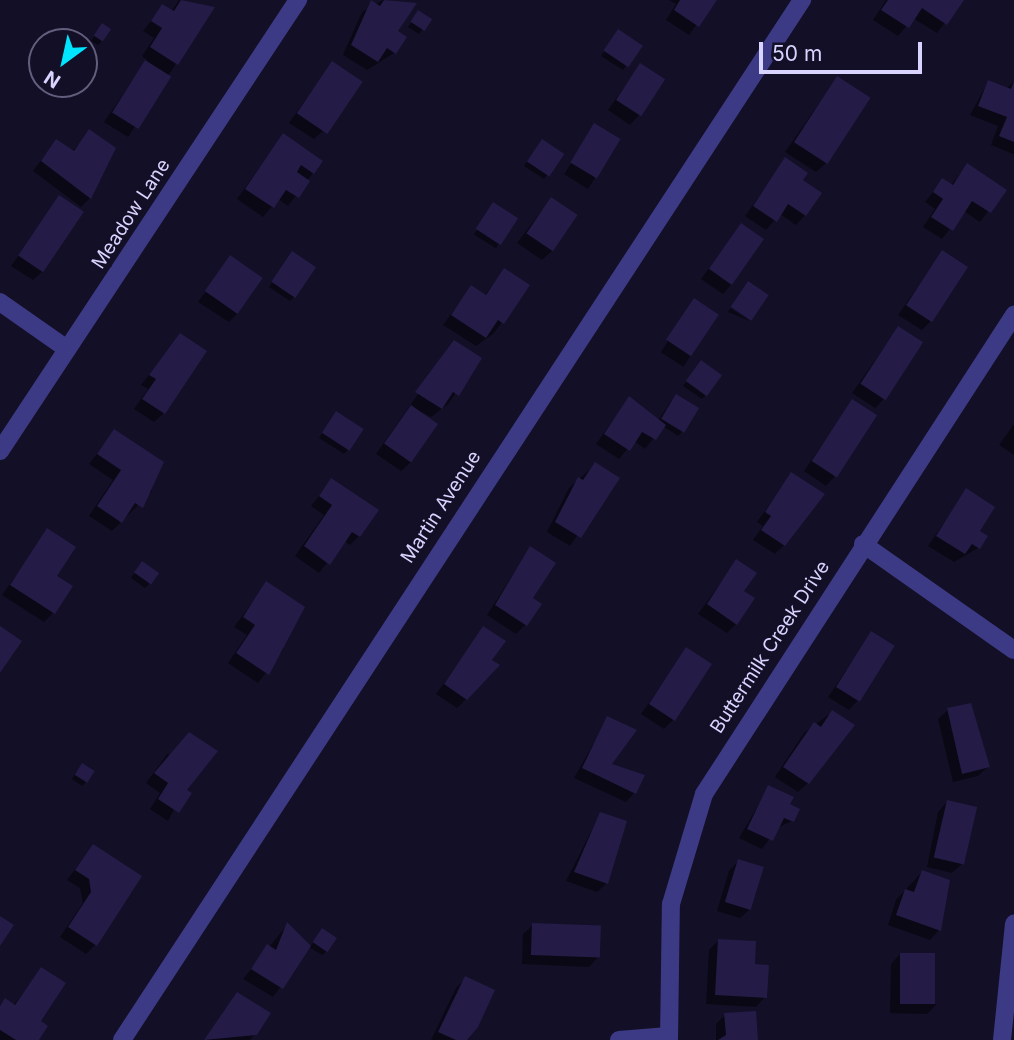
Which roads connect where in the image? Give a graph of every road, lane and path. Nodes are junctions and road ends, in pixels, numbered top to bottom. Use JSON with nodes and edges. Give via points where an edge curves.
{"nodes":[{"id":1,"x":298,"y":0,"type":"edge"},
{"id":2,"x":802,"y":0,"type":"edge"},
{"id":3,"x":0,"y":302,"type":"edge"},
{"id":4,"x":1014,"y":315,"type":"edge"},
{"id":5,"x":67,"y":349,"type":"junction"},
{"id":6,"x":0,"y":451,"type":"edge"},
{"id":7,"x":863,"y":544,"type":"junction"},
{"id":8,"x":1014,"y":650,"type":"edge"},
{"id":9,"x":1014,"y":924,"type":"edge"},
{"id":10,"x":668,"y":1038,"type":"edge"},
{"id":11,"x":122,"y":1040,"type":"edge"},
{"id":12,"x":619,"y":1040,"type":"edge"},
{"id":13,"x":1002,"y":1040,"type":"edge"}],
"edges":[{"from":1,"to":5,"type":"street","name":"Meadow Lane"},
{"from":2,"to":11,"type":"street","name":"Martin Avenue"},
{"from":3,"to":5,"type":"street"},
{"from":4,"to":7,"type":"street","name":"Buttermilk Creek Drive"},
{"from":5,"to":6,"type":"street","name":"Meadow Lane"},
{"from":7,"to":8,"type":"street"},
{"from":7,"to":10,"type":"street","name":"Buttermilk Creek Drive","via":[[725,754],[698,808],[668,927]]},
{"from":9,"to":13,"type":"street"},
{"from":10,"to":12,"type":"street"}]}
